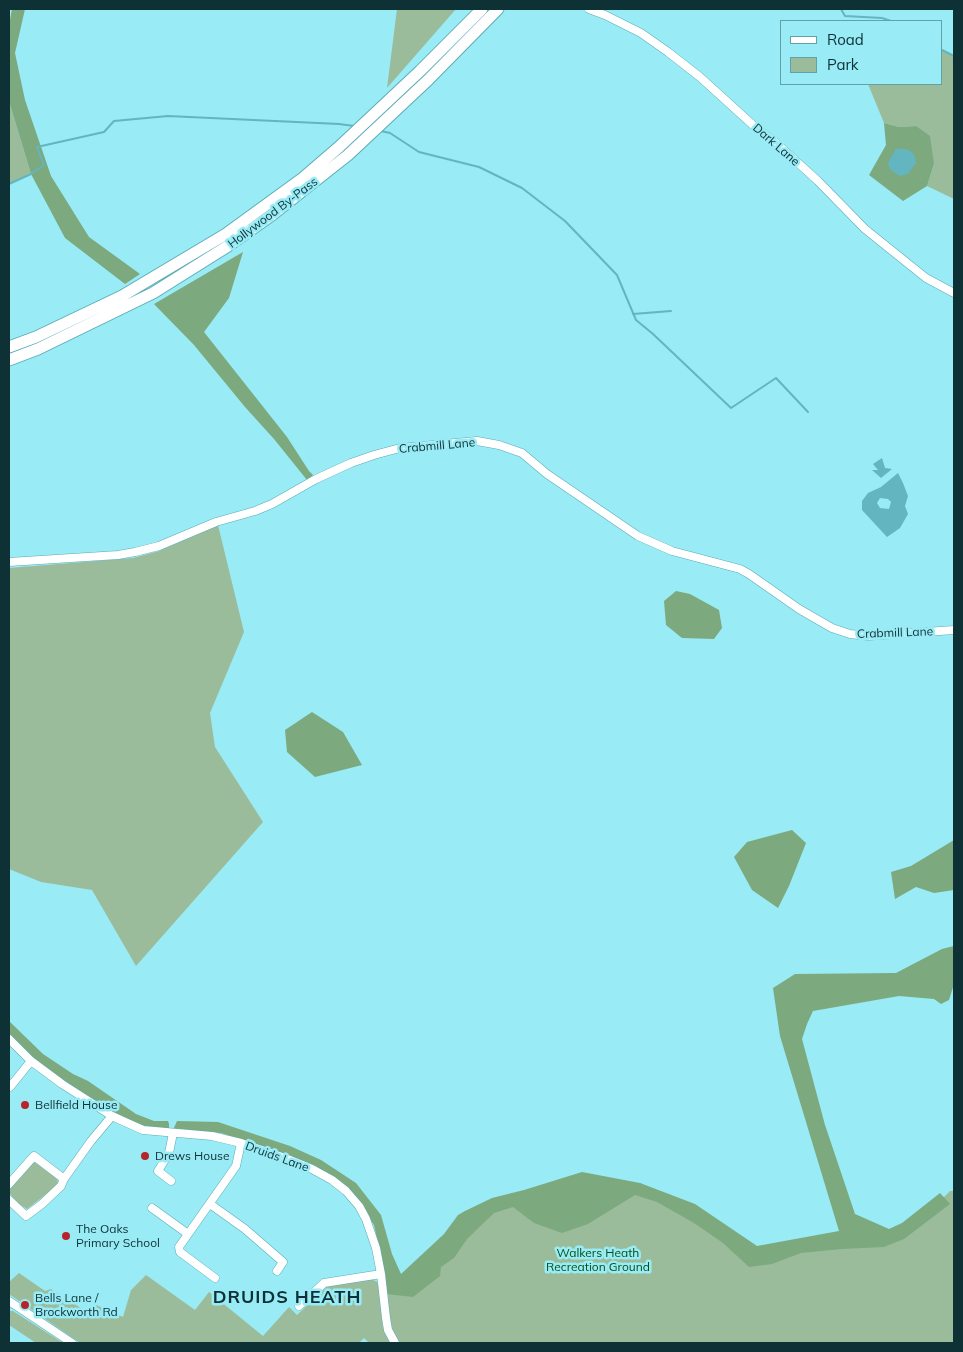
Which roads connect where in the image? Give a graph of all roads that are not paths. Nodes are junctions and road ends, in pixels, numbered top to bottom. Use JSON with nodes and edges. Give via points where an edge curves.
{"nodes":[{"id":1,"x":482,"y":9,"type":"edge"},
{"id":2,"x":498,"y":9,"type":"edge"},
{"id":3,"x":589,"y":9,"type":"edge"},
{"id":4,"x":954,"y":293,"type":"edge"},
{"id":5,"x":9,"y":347,"type":"edge"},
{"id":6,"x":9,"y":360,"type":"edge"},
{"id":7,"x":9,"y":562,"type":"edge"},
{"id":8,"x":954,"y":630,"type":"edge"},
{"id":9,"x":9,"y":1039,"type":"edge"},
{"id":10,"x":31,"y":1061,"type":"junction"},
{"id":11,"x":10,"y":1088,"type":"dead end"},
{"id":12,"x":112,"y":1116,"type":"junction"},
{"id":13,"x":173,"y":1134,"type":"junction"},
{"id":14,"x":242,"y":1144,"type":"junction"},
{"id":15,"x":64,"y":1179,"type":"junction"},
{"id":16,"x":171,"y":1181,"type":"dead end"},
{"id":17,"x":9,"y":1184,"type":"edge"},
{"id":18,"x":9,"y":1200,"type":"edge"},
{"id":19,"x":210,"y":1204,"type":"junction"},
{"id":20,"x":152,"y":1208,"type":"dead end"},
{"id":21,"x":188,"y":1234,"type":"junction"},
{"id":22,"x":277,"y":1272,"type":"dead end"},
{"id":23,"x":381,"y":1274,"type":"junction"},
{"id":24,"x":215,"y":1278,"type":"dead end"},
{"id":25,"x":9,"y":1301,"type":"edge"},
{"id":26,"x":299,"y":1306,"type":"dead end"},
{"id":27,"x":72,"y":1343,"type":"edge"},
{"id":28,"x":395,"y":1343,"type":"edge"}],
"edges":[{"from":1,"to":5,"type":"highway","name":"Hollywood By-Pass","via":[[339,147],[242,223],[122,296]]},
{"from":2,"to":6,"type":"highway","name":"Hollywood By-Pass","via":[[348,156],[272,216],[153,293]]},
{"from":3,"to":4,"type":"street","name":"Dark Lane","via":[[641,33],[668,52],[775,142],[873,235],[926,278]]},
{"from":7,"to":8,"type":"street","name":"Crabmill Lane","via":[[118,554],[159,546],[216,522],[272,504],[316,479],[374,455],[400,448],[477,441],[522,453],[547,474],[638,536],[672,551],[740,569],[799,610],[832,628],[868,636]]},
{"from":9,"to":10,"type":"street","name":"Druids Lane"},
{"from":10,"to":11,"type":"street"},
{"from":10,"to":12,"type":"street","name":"Druids Lane"},
{"from":12,"to":13,"type":"street","name":"Druids Lane","via":[[143,1130]]},
{"from":12,"to":15,"type":"street"},
{"from":13,"to":14,"type":"street","name":"Druids Lane","via":[[212,1136]]},
{"from":13,"to":16,"type":"street","via":[[169,1153],[158,1171]]},
{"from":14,"to":19,"type":"street","via":[[236,1166]]},
{"from":14,"to":23,"type":"street","name":"Druids Lane","via":[[312,1169],[346,1191],[366,1218]]},
{"from":15,"to":17,"type":"street","via":[[34,1156]]},
{"from":15,"to":18,"type":"street","via":[[61,1186],[26,1216]]},
{"from":19,"to":21,"type":"street"},
{"from":19,"to":22,"type":"street","via":[[283,1262]]},
{"from":20,"to":21,"type":"street"},
{"from":21,"to":24,"type":"street","via":[[180,1252]]},
{"from":23,"to":26,"type":"street","via":[[324,1282]]},
{"from":23,"to":28,"type":"street","name":"Druids Lane","via":[[388,1330]]},
{"from":25,"to":27,"type":"street"}]}
